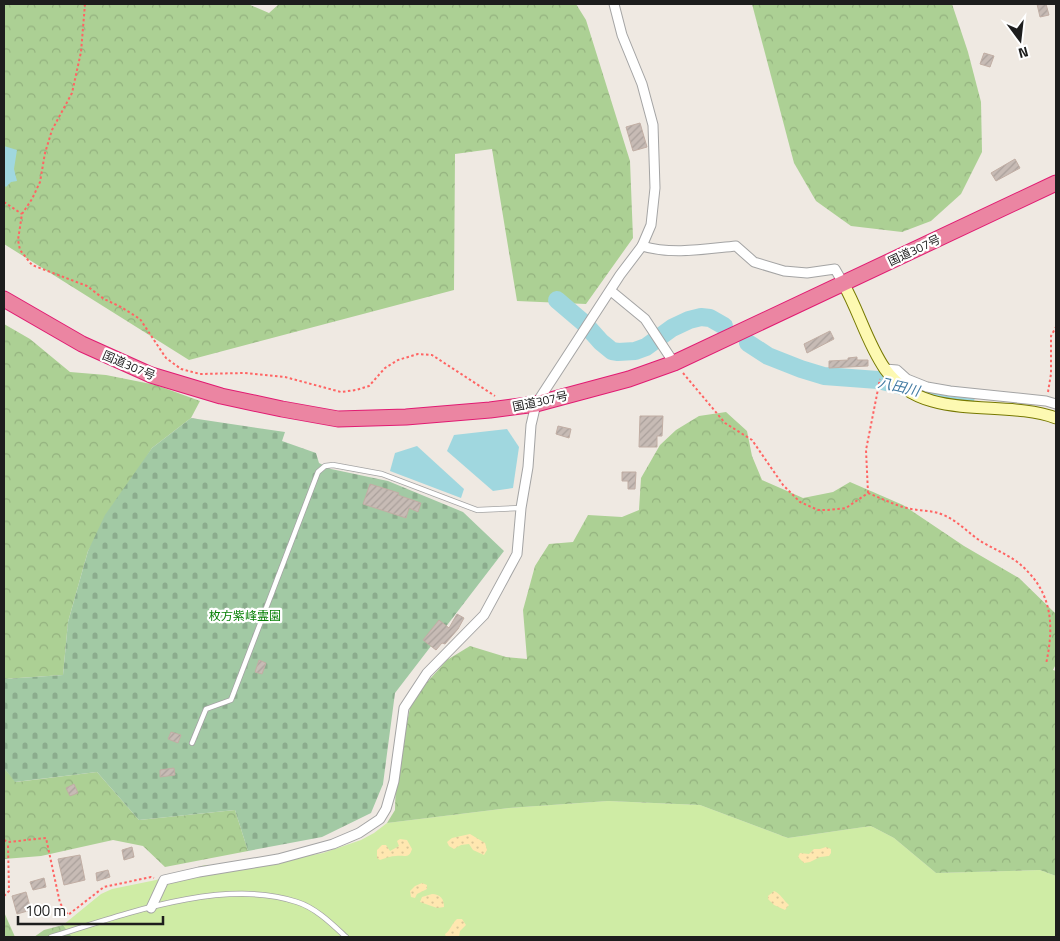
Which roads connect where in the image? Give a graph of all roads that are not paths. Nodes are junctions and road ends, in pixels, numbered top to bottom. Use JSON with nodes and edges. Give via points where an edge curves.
{"nodes":[{"id":1,"x":614,"y":4,"type":"edge"},
{"id":2,"x":1056,"y":183,"type":"edge"},
{"id":3,"x":642,"y":246,"type":"junction"},
{"id":4,"x":843,"y":283,"type":"junction"},
{"id":5,"x":611,"y":291,"type":"junction"},
{"id":6,"x":4,"y":299,"type":"edge"},
{"id":7,"x":674,"y":363,"type":"junction"},
{"id":8,"x":885,"y":369,"type":"junction"},
{"id":9,"x":536,"y":404,"type":"junction"},
{"id":10,"x":1056,"y":404,"type":"edge"},
{"id":11,"x":1056,"y":418,"type":"edge"},
{"id":12,"x":521,"y":508,"type":"junction"},
{"id":13,"x":192,"y":743,"type":"dead end"},
{"id":14,"x":151,"y":908,"type":"junction"},
{"id":15,"x":51,"y":937,"type":"edge"},
{"id":16,"x":346,"y":937,"type":"edge"}],
"edges":[{"from":1,"to":3,"type":"street","via":[[653,125],[654,188],[650,226]]},
{"from":2,"to":4,"type":"highway","name":"国道307号"},
{"from":3,"to":4,"type":"street","via":[[677,251],[736,246],[754,262],[784,271],[807,273],[835,269]]},
{"from":3,"to":5,"type":"street"},
{"from":4,"to":7,"type":"highway","name":"国道307号"},
{"from":4,"to":8,"type":"street"},
{"from":5,"to":7,"type":"street","via":[[645,319]]},
{"from":5,"to":9,"type":"street"},
{"from":6,"to":9,"type":"highway","name":"国道307号","via":[[82,344],[151,375],[221,396],[282,409],[338,419],[406,417]]},
{"from":7,"to":9,"type":"highway","name":"国道307号","via":[[629,379]]},
{"from":8,"to":10,"type":"street","via":[[897,370],[907,379],[927,387]]},
{"from":8,"to":11,"type":"street","via":[[910,392],[925,399],[974,407],[1027,410]]},
{"from":9,"to":12,"type":"street"},
{"from":12,"to":13,"type":"lane","via":[[477,510],[382,474],[325,466],[318,472],[231,700],[206,709]]},
{"from":12,"to":14,"type":"street","via":[[517,554],[495,598],[484,615],[427,673],[404,708],[394,780],[386,810],[380,819],[333,844],[278,859],[164,880]]},
{"from":14,"to":15,"type":"lane"},
{"from":14,"to":16,"type":"lane","via":[[233,893],[266,894],[299,902],[322,916]]}]}
